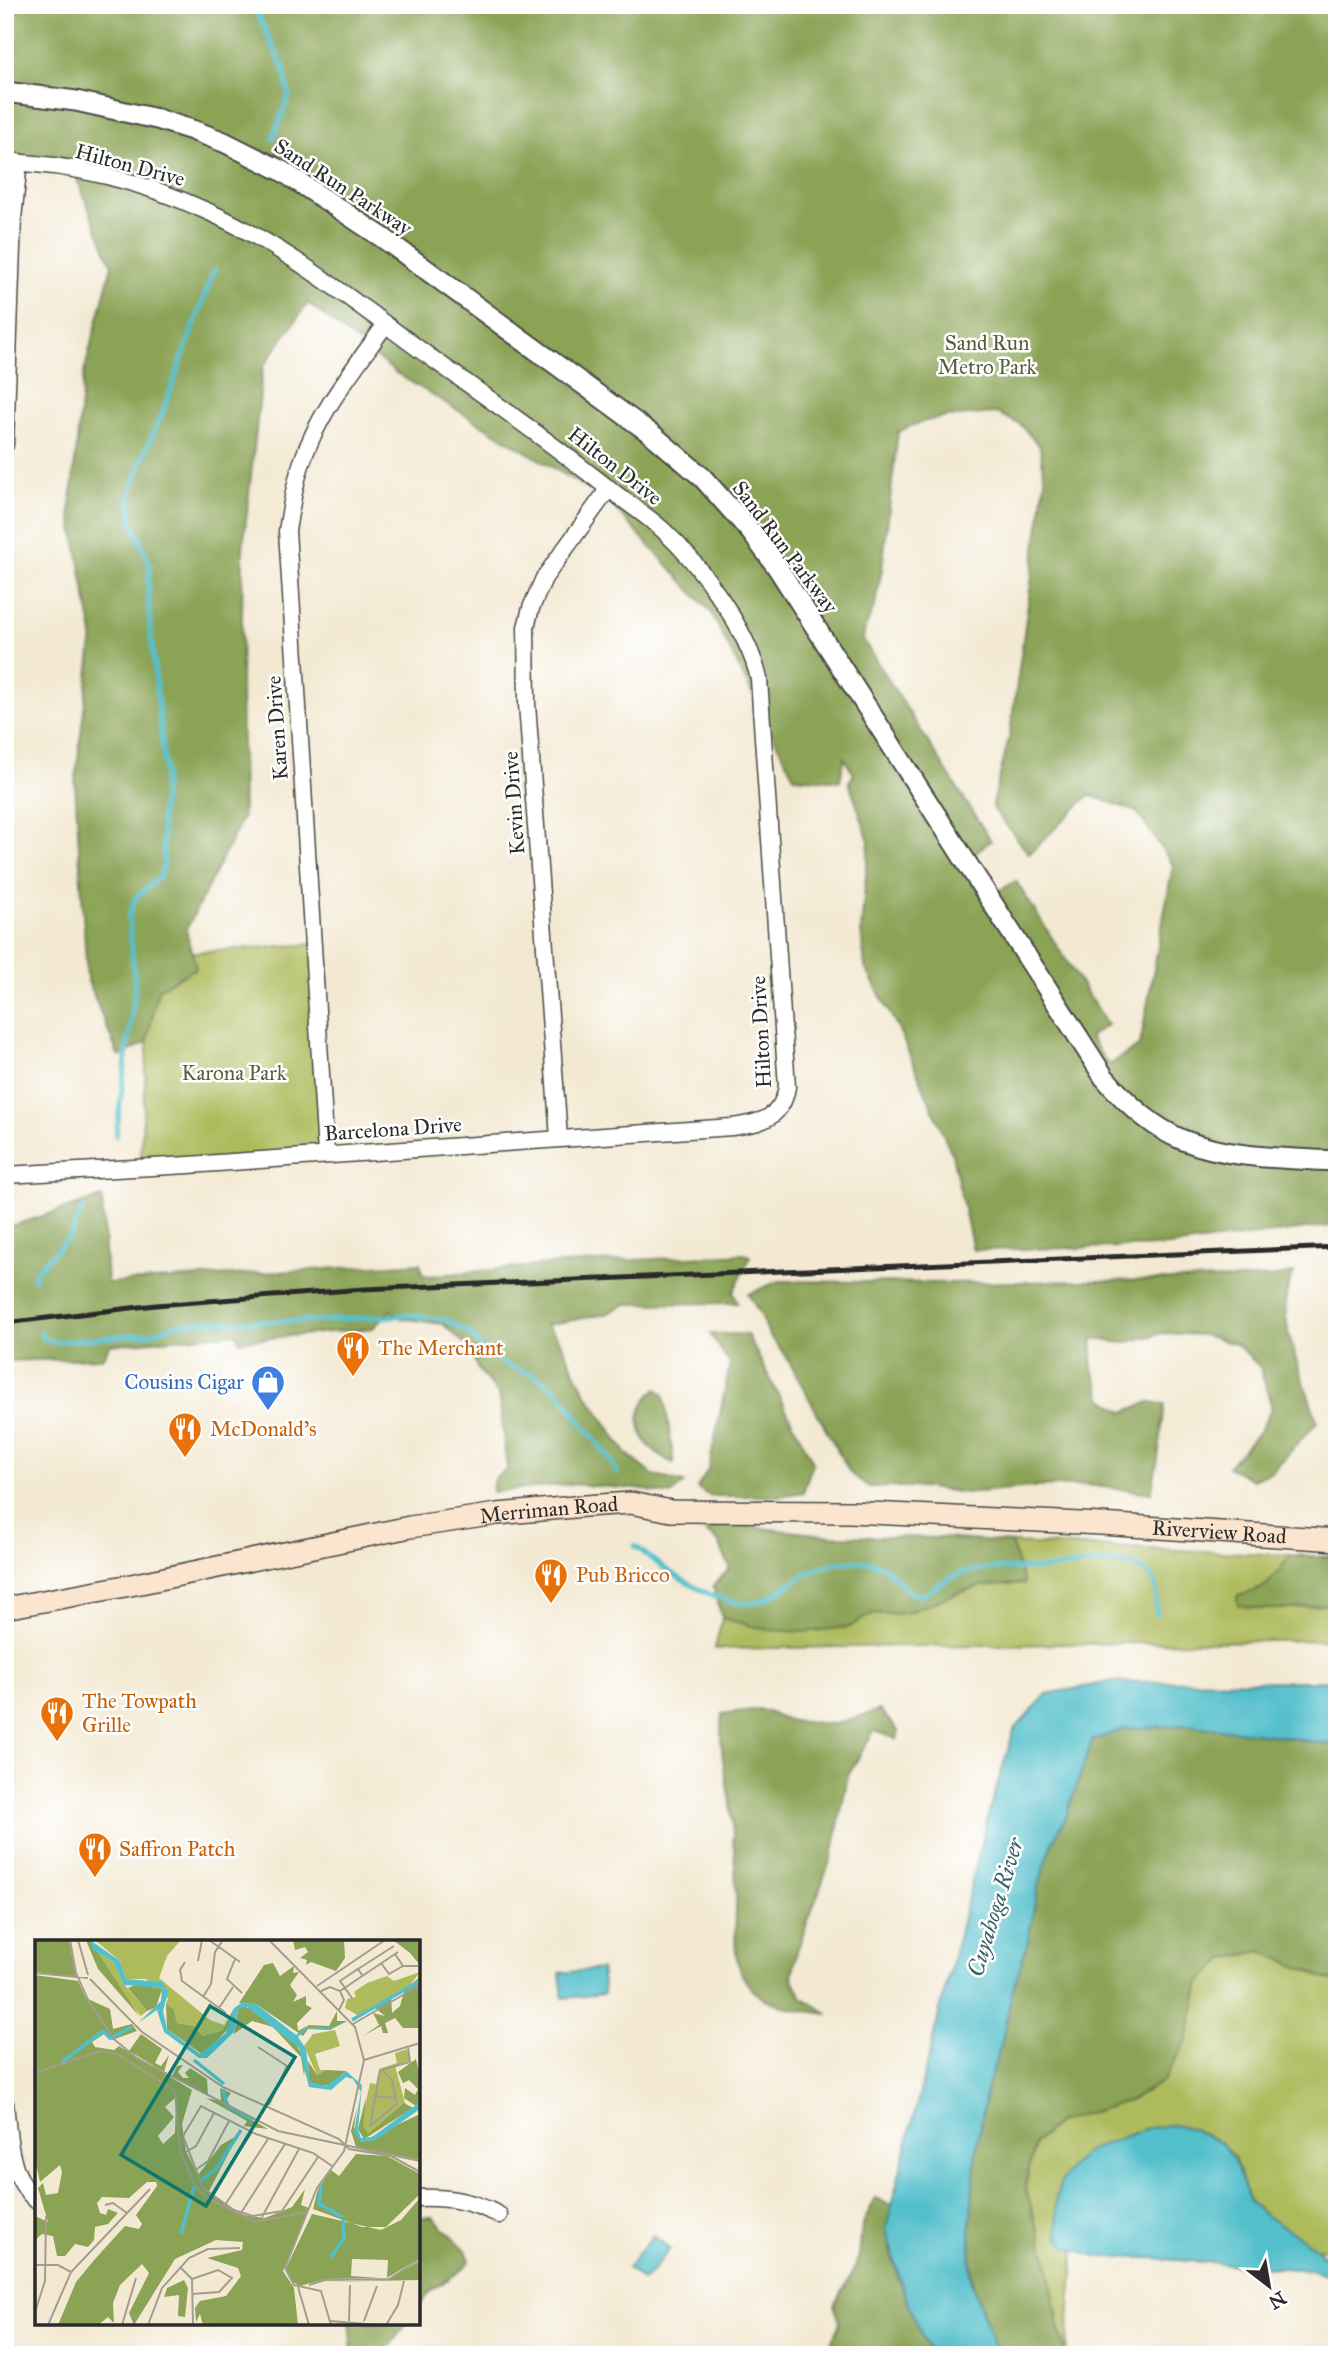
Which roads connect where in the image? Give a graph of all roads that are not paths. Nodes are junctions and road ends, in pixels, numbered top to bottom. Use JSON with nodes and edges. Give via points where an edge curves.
{"nodes":[{"id":1,"x":5,"y":92,"type":"edge"},
{"id":2,"x":12,"y":162,"type":"edge"},
{"id":3,"x":385,"y":325,"type":"junction"},
{"id":4,"x":5,"y":445,"type":"edge"},
{"id":5,"x":609,"y":488,"type":"junction"},
{"id":6,"x":779,"y":1108,"type":"joint"},
{"id":7,"x":559,"y":1138,"type":"junction"},
{"id":8,"x":326,"y":1154,"type":"junction"},
{"id":9,"x":1337,"y":1161,"type":"edge"},
{"id":10,"x":5,"y":1175,"type":"edge"},
{"id":11,"x":1101,"y":1524,"type":"joint"},
{"id":12,"x":1337,"y":1540,"type":"edge"},
{"id":13,"x":5,"y":1608,"type":"edge"},
{"id":14,"x":5,"y":2103,"type":"edge"},
{"id":15,"x":420,"y":2198,"type":"edge"},
{"id":16,"x":35,"y":2199,"type":"edge"},
{"id":17,"x":499,"y":2215,"type":"dead end"}],
"edges":[{"from":1,"to":9,"type":"street","name":"Sand Run Parkway","via":[[76,101],[157,119],[214,138],[269,164],[383,238],[654,436],[702,477],[777,567],[1119,1095],[1161,1129],[1198,1145]]},
{"from":2,"to":3,"type":"street","name":"Hilton Drive","via":[[130,182],[201,208],[268,243]]},
{"from":2,"to":4,"type":"street"},
{"from":3,"to":5,"type":"street","name":"Hilton Drive"},
{"from":3,"to":8,"type":"street","name":"Karen Drive","via":[[316,429],[292,496],[287,531]]},
{"from":5,"to":6,"type":"street","name":"Hilton Drive","via":[[663,531],[700,572],[732,616],[755,665],[787,1087]]},
{"from":5,"to":7,"type":"street","name":"Kevin Drive","via":[[544,578],[526,626],[527,705]]},
{"from":6,"to":7,"type":"street","name":"Barcelona Drive","via":[[756,1124]]},
{"from":7,"to":8,"type":"street","name":"Barcelona Drive"},
{"from":8,"to":10,"type":"street","name":"Barcelona Drive"},
{"from":11,"to":12,"type":"main road","name":"Riverview Road"},
{"from":11,"to":13,"type":"main road","name":"Merriman Road","via":[[850,1512],[671,1511],[632,1503],[536,1509],[410,1527]]},
{"from":14,"to":16,"type":"street","via":[[12,2163]]},
{"from":15,"to":17,"type":"street","via":[[444,2197]]}]}
